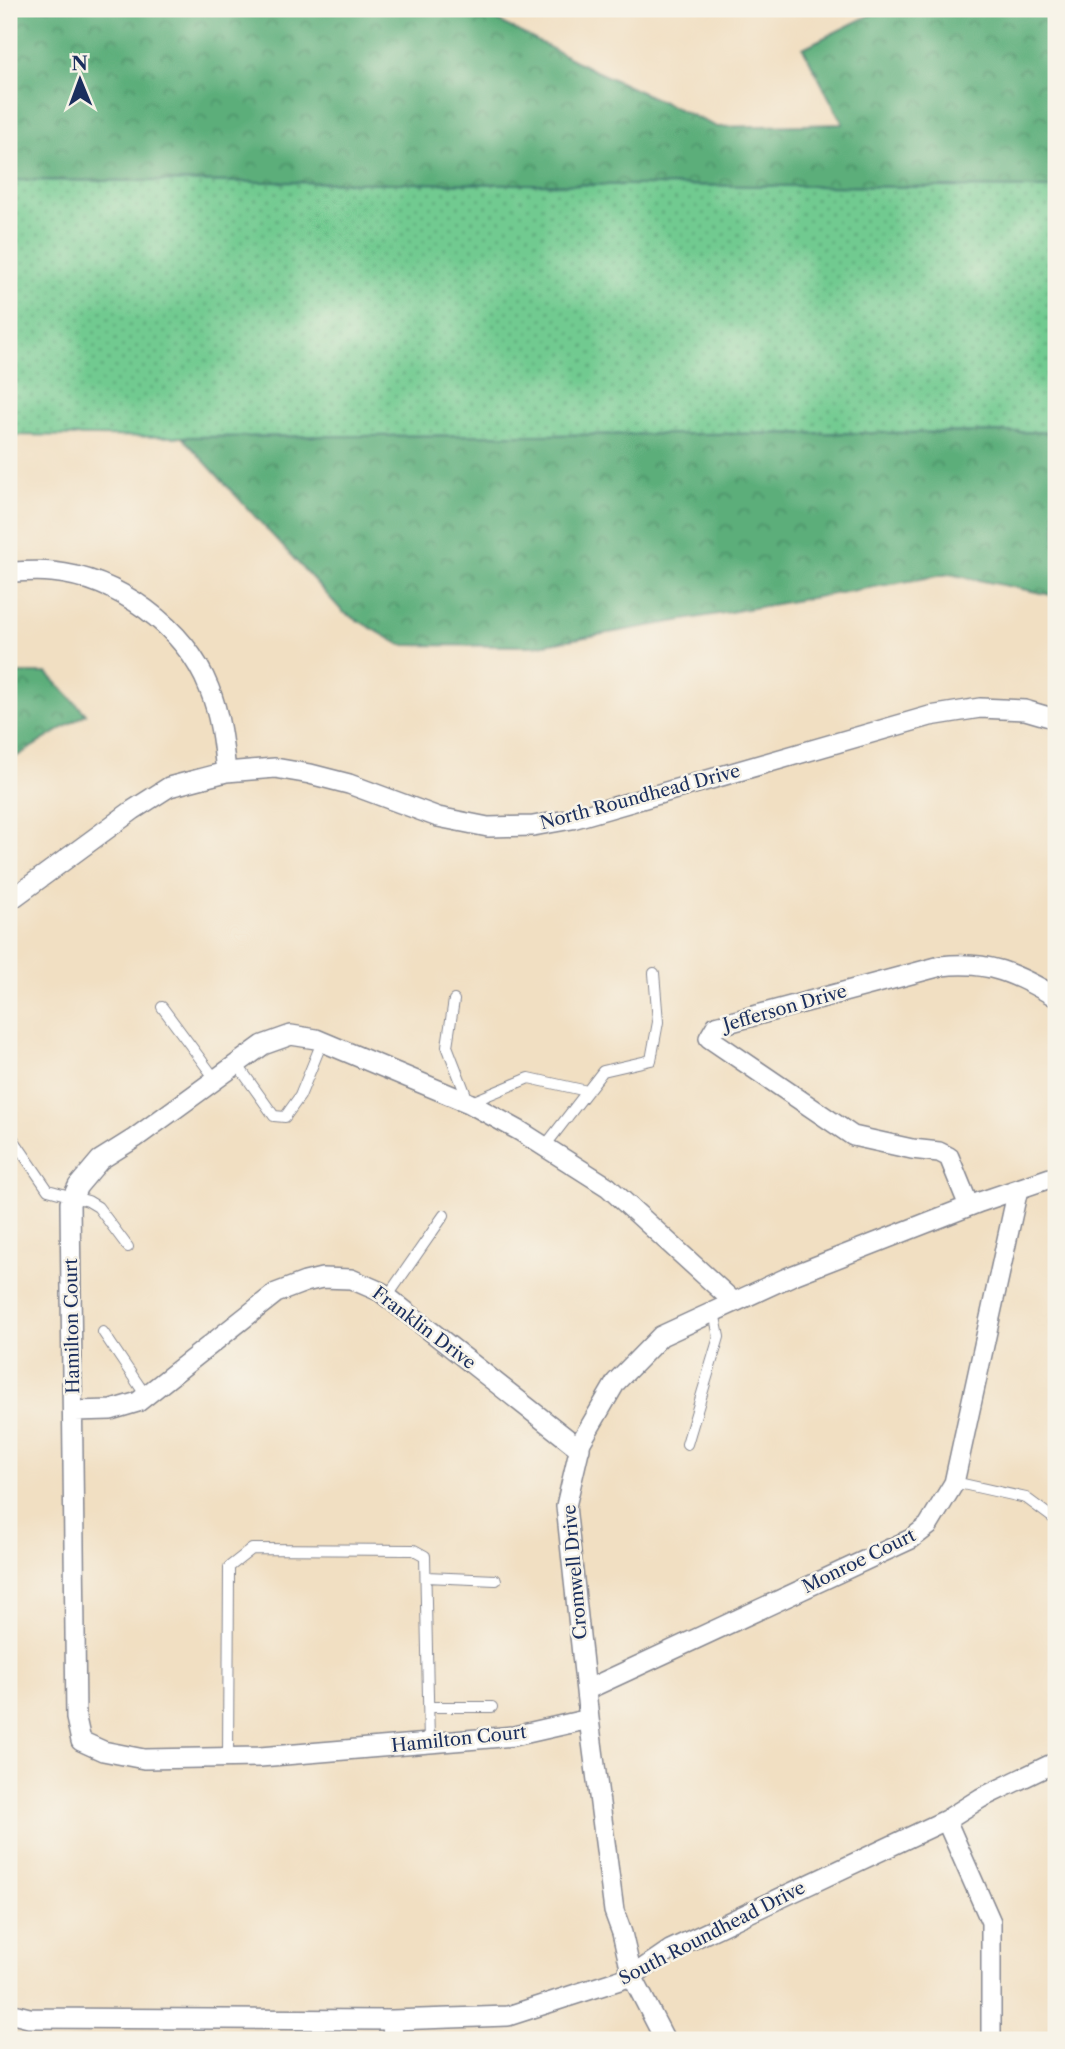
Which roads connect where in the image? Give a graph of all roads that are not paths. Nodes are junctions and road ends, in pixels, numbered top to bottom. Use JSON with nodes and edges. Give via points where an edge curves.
{"nodes":[{"id":1,"x":9,"y":572,"type":"edge"},
{"id":2,"x":1056,"y":719,"type":"edge"},
{"id":3,"x":226,"y":772,"type":"junction"},
{"id":4,"x":9,"y":901,"type":"edge"},
{"id":5,"x":654,"y":973,"type":"dead end"},
{"id":6,"x":1056,"y":997,"type":"edge"},
{"id":7,"x":454,"y":1000,"type":"dead end"},
{"id":8,"x":162,"y":1007,"type":"dead end"},
{"id":9,"x":321,"y":1041,"type":"junction"},
{"id":10,"x":237,"y":1064,"type":"junction"},
{"id":11,"x":216,"y":1080,"type":"junction"},
{"id":12,"x":587,"y":1091,"type":"junction"},
{"id":13,"x":469,"y":1103,"type":"junction"},
{"id":14,"x":9,"y":1133,"type":"edge"},
{"id":15,"x":545,"y":1146,"type":"junction"},
{"id":16,"x":1056,"y":1176,"type":"edge"},
{"id":17,"x":1018,"y":1189,"type":"junction"},
{"id":18,"x":73,"y":1198,"type":"junction"},
{"id":19,"x":969,"y":1206,"type":"junction"},
{"id":20,"x":444,"y":1215,"type":"dead end"},
{"id":21,"x":128,"y":1247,"type":"dead end"},
{"id":22,"x":387,"y":1297,"type":"junction"},
{"id":23,"x":734,"y":1302,"type":"junction"},
{"id":24,"x":714,"y":1312,"type":"junction"},
{"id":25,"x":103,"y":1332,"type":"dead end"},
{"id":26,"x":146,"y":1396,"type":"junction"},
{"id":27,"x":74,"y":1411,"type":"junction"},
{"id":28,"x":687,"y":1444,"type":"dead end"},
{"id":29,"x":580,"y":1449,"type":"junction"},
{"id":30,"x":954,"y":1482,"type":"junction"},
{"id":31,"x":1053,"y":1518,"type":"dead end"},
{"id":32,"x":426,"y":1577,"type":"junction"},
{"id":33,"x":496,"y":1580,"type":"dead end"},
{"id":34,"x":586,"y":1689,"type":"junction"},
{"id":35,"x":429,"y":1707,"type":"junction"},
{"id":36,"x":492,"y":1707,"type":"dead end"},
{"id":37,"x":589,"y":1719,"type":"junction"},
{"id":38,"x":429,"y":1743,"type":"junction"},
{"id":39,"x":229,"y":1758,"type":"junction"},
{"id":40,"x":1056,"y":1762,"type":"edge"},
{"id":41,"x":946,"y":1820,"type":"junction"},
{"id":42,"x":632,"y":1976,"type":"junction"},
{"id":43,"x":9,"y":2012,"type":"edge"},
{"id":44,"x":393,"y":2020,"type":"junction"},
{"id":45,"x":393,"y":2040,"type":"edge"},
{"id":46,"x":666,"y":2040,"type":"edge"},
{"id":47,"x":991,"y":2040,"type":"edge"}],
"edges":[{"from":1,"to":3,"type":"street","via":[[53,572],[97,583],[131,598],[165,624],[190,651],[209,687],[221,726]]},
{"from":2,"to":3,"type":"street","name":"North Roundhead Drive","via":[[1025,710],[979,708],[930,716],[533,827],[488,827],[438,817],[349,784],[287,770]]},
{"from":3,"to":4,"type":"street","name":"North Roundhead Drive","via":[[170,787]]},
{"from":5,"to":12,"type":"lane","via":[[658,1022],[651,1060],[603,1071]]},
{"from":6,"to":19,"type":"street","name":"Jefferson Drive","via":[[999,968],[940,966],[716,1026],[709,1038],[853,1136],[949,1157]]},
{"from":7,"to":13,"type":"lane","via":[[447,1046]]},
{"from":8,"to":11,"type":"lane"},
{"from":9,"to":10,"type":"street","name":"Hamilton Court","via":[[291,1035],[263,1045]]},
{"from":9,"to":10,"type":"lane","via":[[300,1096],[285,1117],[275,1116]]},
{"from":9,"to":13,"type":"street","name":"Hamilton Court"},
{"from":10,"to":11,"type":"street","name":"Hamilton Court"},
{"from":11,"to":18,"type":"street","name":"Hamilton Court","via":[[100,1160]]},
{"from":12,"to":13,"type":"lane","via":[[528,1078]]},
{"from":12,"to":15,"type":"lane"},
{"from":13,"to":15,"type":"street","name":"Hamilton Court"},
{"from":14,"to":18,"type":"lane","via":[[41,1183]]},
{"from":15,"to":23,"type":"street","name":"Hamilton Court","via":[[608,1187]]},
{"from":16,"to":17,"type":"street","name":"Cromwell Drive"},
{"from":17,"to":19,"type":"street","name":"Cromwell Drive"},
{"from":17,"to":30,"type":"street","name":"Monroe Court"},
{"from":18,"to":21,"type":"lane","via":[[99,1207]]},
{"from":18,"to":27,"type":"street","name":"Hamilton Court"},
{"from":19,"to":23,"type":"street","name":"Cromwell Drive"},
{"from":20,"to":22,"type":"lane"},
{"from":22,"to":26,"type":"street","name":"Franklin Drive","via":[[351,1279],[322,1278],[276,1293]]},
{"from":22,"to":29,"type":"street","name":"Franklin Drive"},
{"from":23,"to":24,"type":"street","name":"Cromwell Drive"},
{"from":24,"to":28,"type":"lane","via":[[719,1337]]},
{"from":24,"to":29,"type":"street","name":"Cromwell Drive","via":[[661,1336],[616,1382]]},
{"from":25,"to":26,"type":"lane"},
{"from":26,"to":27,"type":"street","name":"Franklin Drive","via":[[111,1410]]},
{"from":27,"to":39,"type":"street","name":"Hamilton Court","via":[[76,1718],[81,1741],[103,1751],[144,1759]]},
{"from":29,"to":34,"type":"street","name":"Cromwell Drive","via":[[566,1506]]},
{"from":30,"to":31,"type":"lane","via":[[1026,1498]]},
{"from":30,"to":34,"type":"street","name":"Monroe Court","via":[[928,1526],[911,1539]]},
{"from":32,"to":33,"type":"lane"},
{"from":32,"to":35,"type":"lane"},
{"from":32,"to":39,"type":"lane","via":[[425,1556],[415,1550],[253,1549],[229,1566]]},
{"from":34,"to":37,"type":"street","name":"Cromwell Drive"},
{"from":35,"to":36,"type":"lane"},
{"from":35,"to":38,"type":"lane"},
{"from":37,"to":38,"type":"street","name":"Hamilton Court","via":[[514,1737]]},
{"from":37,"to":42,"type":"street","name":"Cromwell Drive","via":[[614,1911]]},
{"from":38,"to":39,"type":"street","name":"Hamilton Court"},
{"from":40,"to":41,"type":"street","name":"South Roundhead Drive"},
{"from":41,"to":42,"type":"street","name":"South Roundhead Drive","via":[[670,1950]]},
{"from":41,"to":47,"type":"street","via":[[991,1922]]},
{"from":42,"to":44,"type":"street","name":"South Roundhead Drive","via":[[508,2016]]},
{"from":42,"to":46,"type":"street","name":"Cromwell Drive"},
{"from":43,"to":44,"type":"street","name":"South Roundhead Drive","via":[[29,2018]]},
{"from":44,"to":45,"type":"street"}]}
